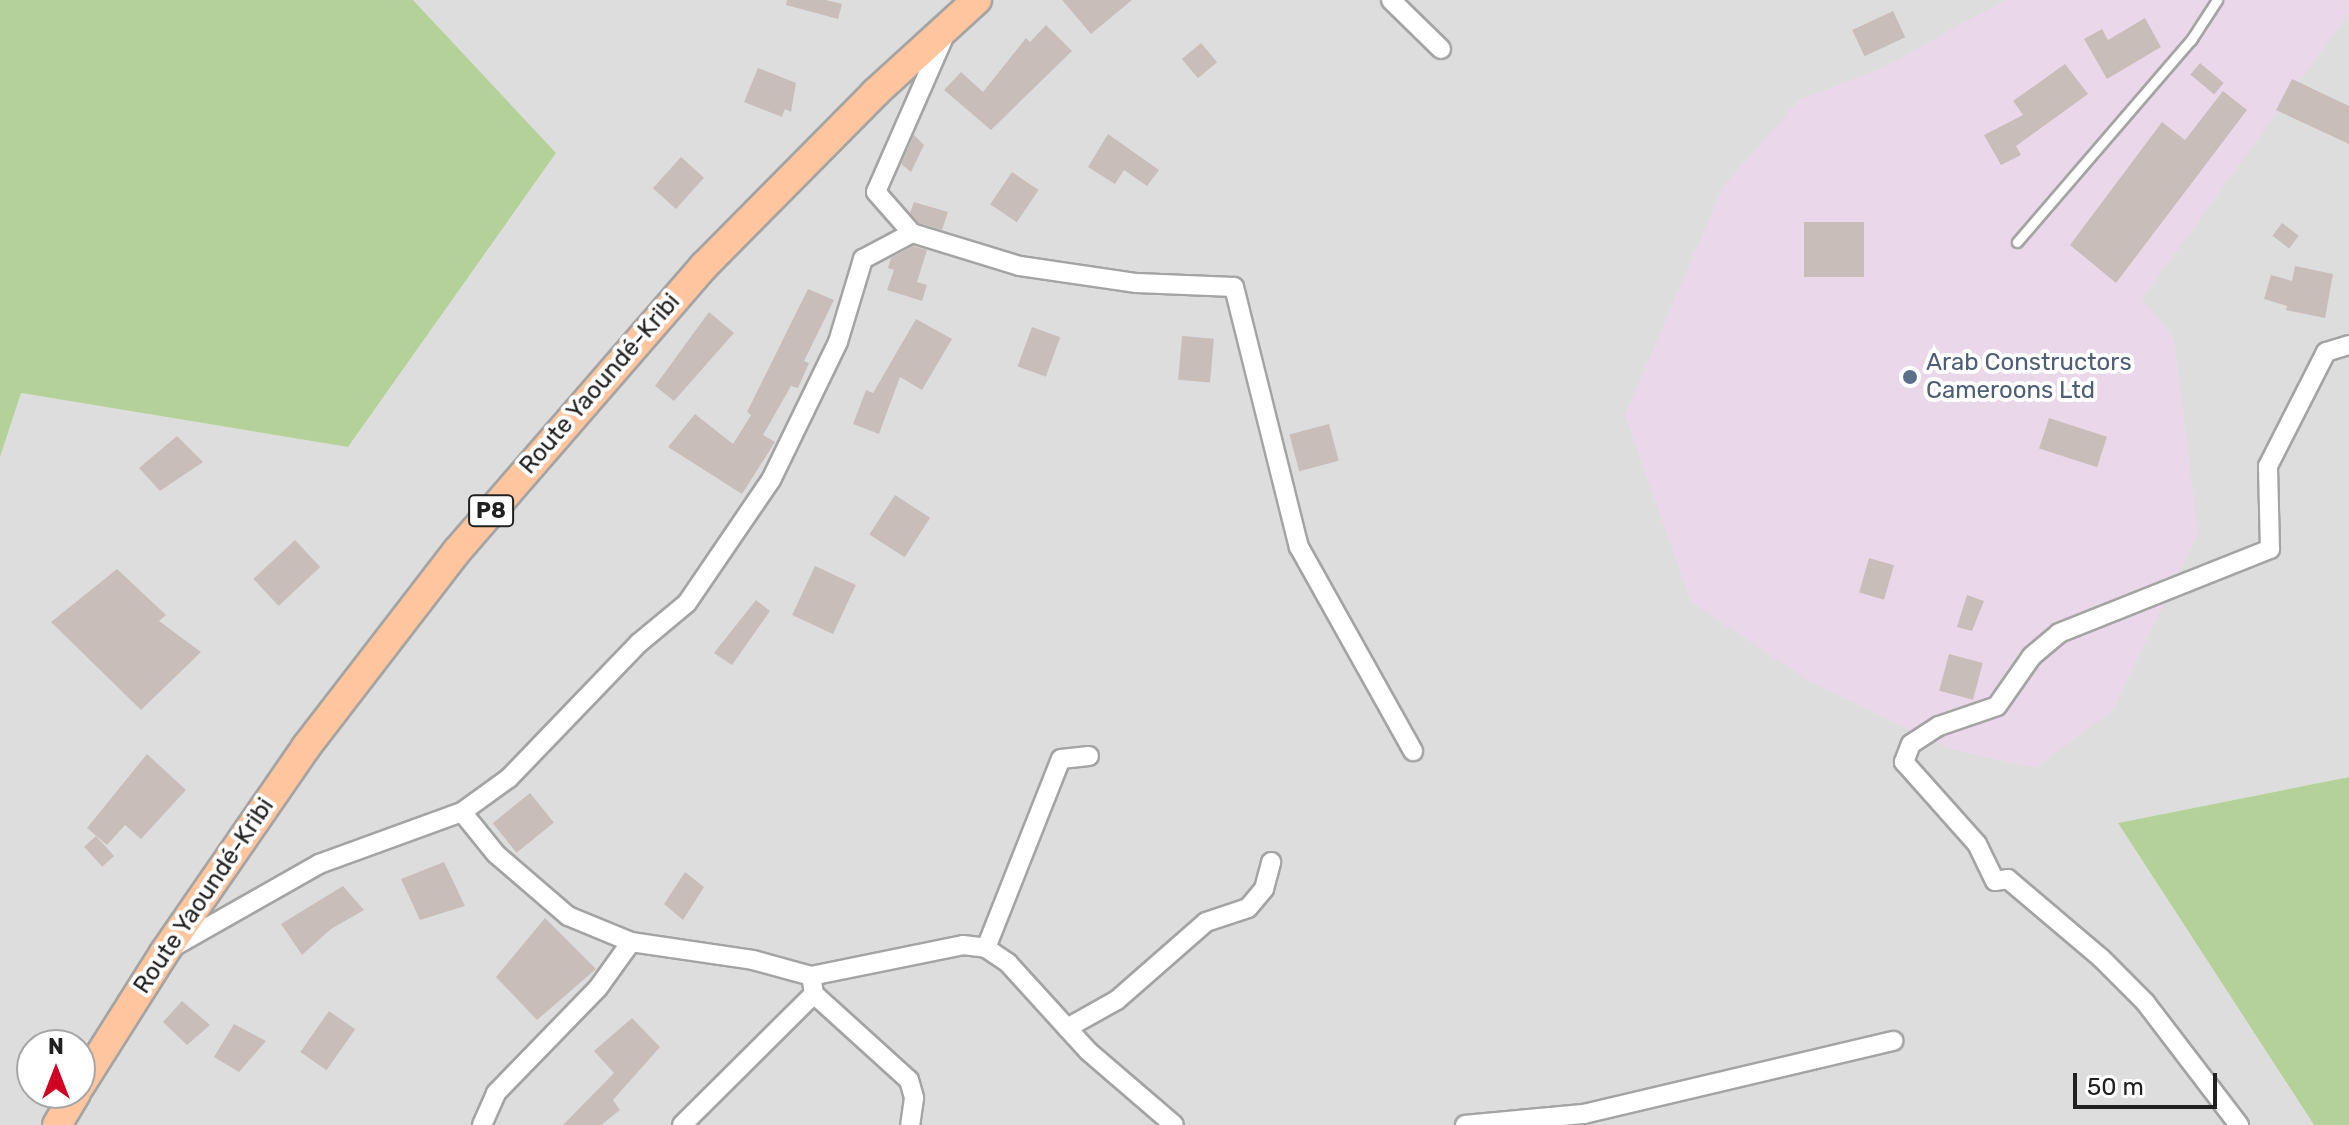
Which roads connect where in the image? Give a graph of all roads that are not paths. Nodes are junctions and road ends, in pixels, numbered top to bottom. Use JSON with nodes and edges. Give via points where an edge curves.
{"nodes":[{"id":1,"x":977,"y":0,"type":"edge"},
{"id":2,"x":1391,"y":0,"type":"edge"},
{"id":3,"x":2217,"y":0,"type":"edge"},
{"id":4,"x":950,"y":23,"type":"junction"},
{"id":5,"x":1441,"y":49,"type":"dead end"},
{"id":6,"x":912,"y":233,"type":"junction"},
{"id":7,"x":2017,"y":242,"type":"dead end"},
{"id":8,"x":2349,"y":345,"type":"edge"},
{"id":9,"x":1413,"y":751,"type":"dead end"},
{"id":10,"x":1089,"y":756,"type":"dead end"},
{"id":11,"x":462,"y":812,"type":"junction"},
{"id":12,"x":1271,"y":862,"type":"dead end"},
{"id":13,"x":631,"y":942,"type":"junction"},
{"id":14,"x":986,"y":948,"type":"junction"},
{"id":15,"x":164,"y":953,"type":"junction"},
{"id":16,"x":813,"y":985,"type":"junction"},
{"id":17,"x":1067,"y":1028,"type":"junction"},
{"id":18,"x":1893,"y":1041,"type":"dead end"},
{"id":19,"x":96,"y":1061,"type":"edge"},
{"id":20,"x":482,"y":1125,"type":"edge"},
{"id":21,"x":682,"y":1125,"type":"edge"},
{"id":22,"x":910,"y":1125,"type":"edge"},
{"id":23,"x":1174,"y":1125,"type":"edge"},
{"id":24,"x":1465,"y":1125,"type":"edge"},
{"id":25,"x":2239,"y":1125,"type":"edge"}],
"edges":[{"from":1,"to":4,"type":"main road","name":"Route Yaoundé-Kribi","number":"P8"},
{"from":2,"to":5,"type":"street"},
{"from":3,"to":7,"type":"lane","via":[[2191,40]]},
{"from":4,"to":6,"type":"street","via":[[876,192]]},
{"from":4,"to":15,"type":"main road","name":"Route Yaoundé-Kribi","number":"P8","via":[[738,232],[594,388],[457,551],[315,735]]},
{"from":6,"to":9,"type":"street","via":[[1020,266],[1072,275],[1234,287],[1299,547]]},
{"from":6,"to":11,"type":"street","via":[[863,259],[838,342],[771,480],[687,603],[639,643],[509,778]]},
{"from":8,"to":25,"type":"street","via":[[2326,352],[2268,466],[2270,549],[2059,633],[2032,656],[1997,706],[1939,726],[1911,744],[1904,762],[1977,844],[1995,881],[2008,879],[2145,1002]]},
{"from":10,"to":14,"type":"street","via":[[1061,759]]},
{"from":11,"to":13,"type":"street","via":[[496,854],[568,916]]},
{"from":11,"to":15,"type":"street","via":[[319,864]]},
{"from":12,"to":17,"type":"street","via":[[1264,889],[1248,908],[1206,922],[1117,1000]]},
{"from":13,"to":16,"type":"street","via":[[753,960]]},
{"from":13,"to":20,"type":"street","via":[[598,988],[496,1093]]},
{"from":14,"to":16,"type":"street","via":[[963,945]]},
{"from":14,"to":17,"type":"street","via":[[1008,963]]},
{"from":15,"to":19,"type":"main road","name":"Route Yaoundé-Kribi","number":"P8"},
{"from":16,"to":21,"type":"street"},
{"from":16,"to":22,"type":"street","via":[[909,1080],[914,1098]]},
{"from":17,"to":23,"type":"street"},
{"from":18,"to":24,"type":"street","via":[[1584,1114]]}]}
